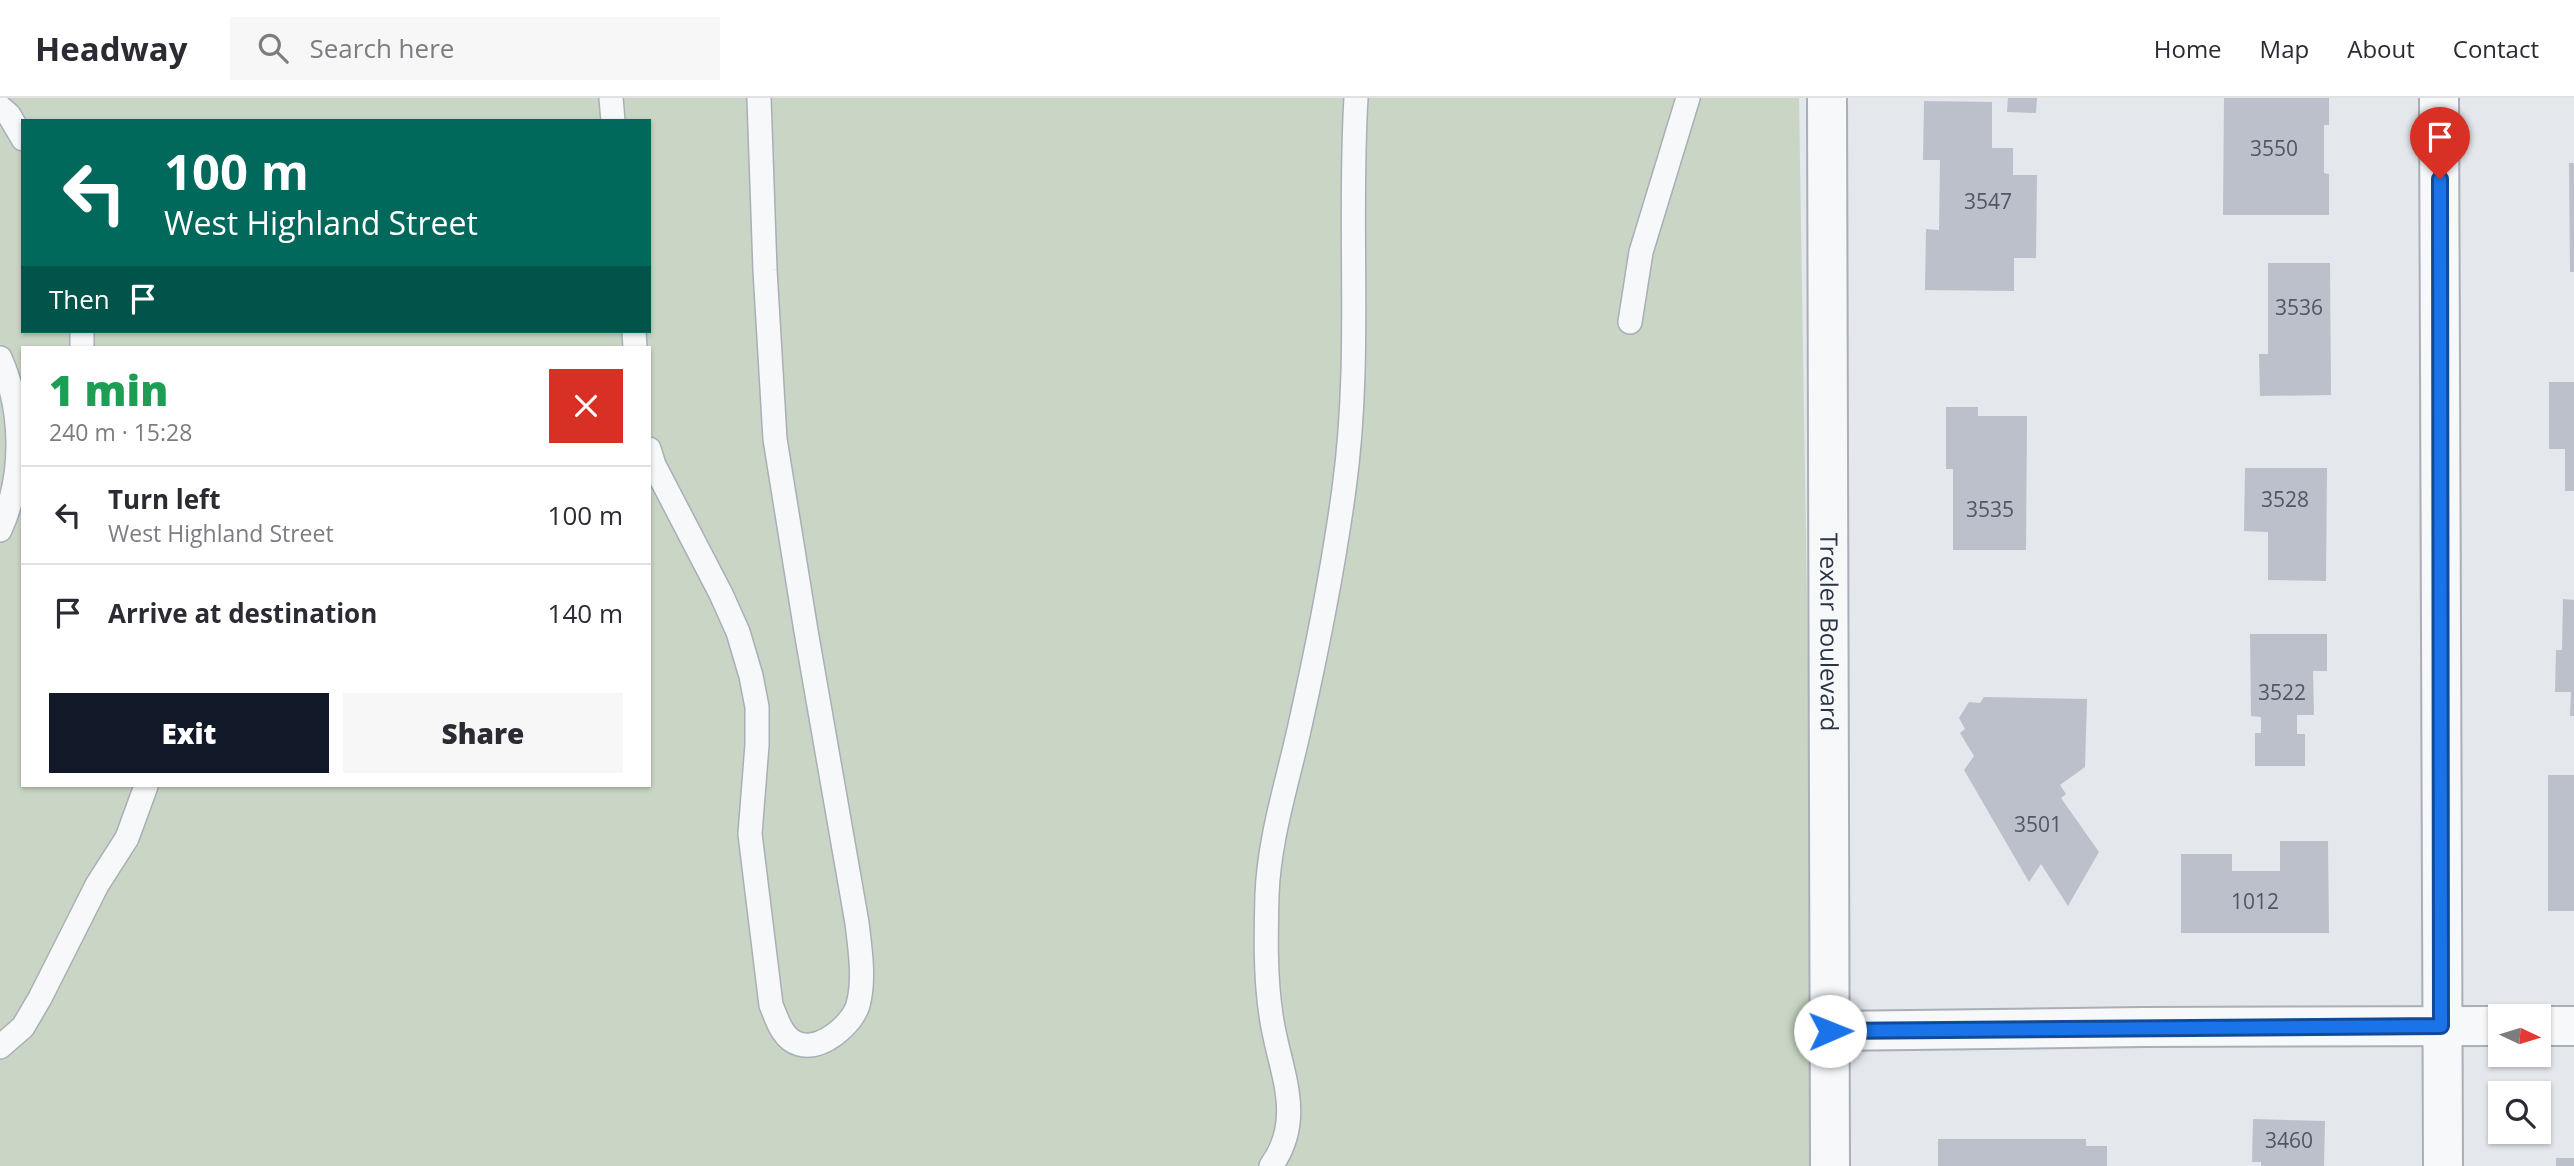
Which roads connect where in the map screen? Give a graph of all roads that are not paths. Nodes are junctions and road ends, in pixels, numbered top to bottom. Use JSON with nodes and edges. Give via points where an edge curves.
{"nodes":[{"id":1,"x":611,"y":98,"type":"edge"},
{"id":2,"x":759,"y":98,"type":"edge"},
{"id":3,"x":1356,"y":98,"type":"edge"},
{"id":4,"x":1688,"y":98,"type":"edge"},
{"id":5,"x":1827,"y":98,"type":"edge"},
{"id":6,"x":2439,"y":98,"type":"edge"},
{"id":7,"x":0,"y":107,"type":"edge"},
{"id":8,"x":613,"y":119,"type":"edge"},
{"id":9,"x":21,"y":136,"type":"edge"},
{"id":10,"x":1630,"y":322,"type":"dead end"},
{"id":11,"x":0,"y":358,"type":"edge"},
{"id":12,"x":651,"y":455,"type":"edge"},
{"id":13,"x":0,"y":530,"type":"edge"},
{"id":14,"x":146,"y":787,"type":"edge"},
{"id":15,"x":2441,"y":1026,"type":"junction"},
{"id":16,"x":2488,"y":1026,"type":"edge"},
{"id":17,"x":2552,"y":1026,"type":"edge"},
{"id":18,"x":2574,"y":1026,"type":"edge"},
{"id":19,"x":1830,"y":1031,"type":"junction"},
{"id":20,"x":0,"y":1047,"type":"edge"},
{"id":21,"x":1271,"y":1166,"type":"edge"},
{"id":22,"x":1830,"y":1166,"type":"edge"},
{"id":23,"x":2443,"y":1166,"type":"edge"}],
"edges":[{"from":1,"to":8,"type":"lane"},
{"from":2,"to":12,"type":"lane","via":[[775,439],[861,961],[858,1006],[839,1032],[818,1044],[798,1044],[781,1031],[771,1005],[750,834],[757,745],[751,676],[722,594]]},
{"from":3,"to":21,"type":"lane","via":[[1355,353],[1345,484],[1267,892],[1271,1015],[1289,1095],[1289,1125],[1281,1152]]},
{"from":4,"to":10,"type":"lane","via":[[1642,252]]},
{"from":5,"to":19,"type":"street","name":"Trexler Boulevard"},
{"from":6,"to":15,"type":"street"},
{"from":7,"to":9,"type":"lane"},
{"from":11,"to":13,"type":"lane","via":[[14,406],[19,449]]},
{"from":14,"to":20,"type":"lane","via":[[127,838],[97,885],[40,998],[23,1027]]},
{"from":15,"to":16,"type":"street"},
{"from":15,"to":19,"type":"street"},
{"from":15,"to":23,"type":"street"},
{"from":17,"to":18,"type":"street"},
{"from":19,"to":22,"type":"street","name":"Trexler Boulevard"}]}
